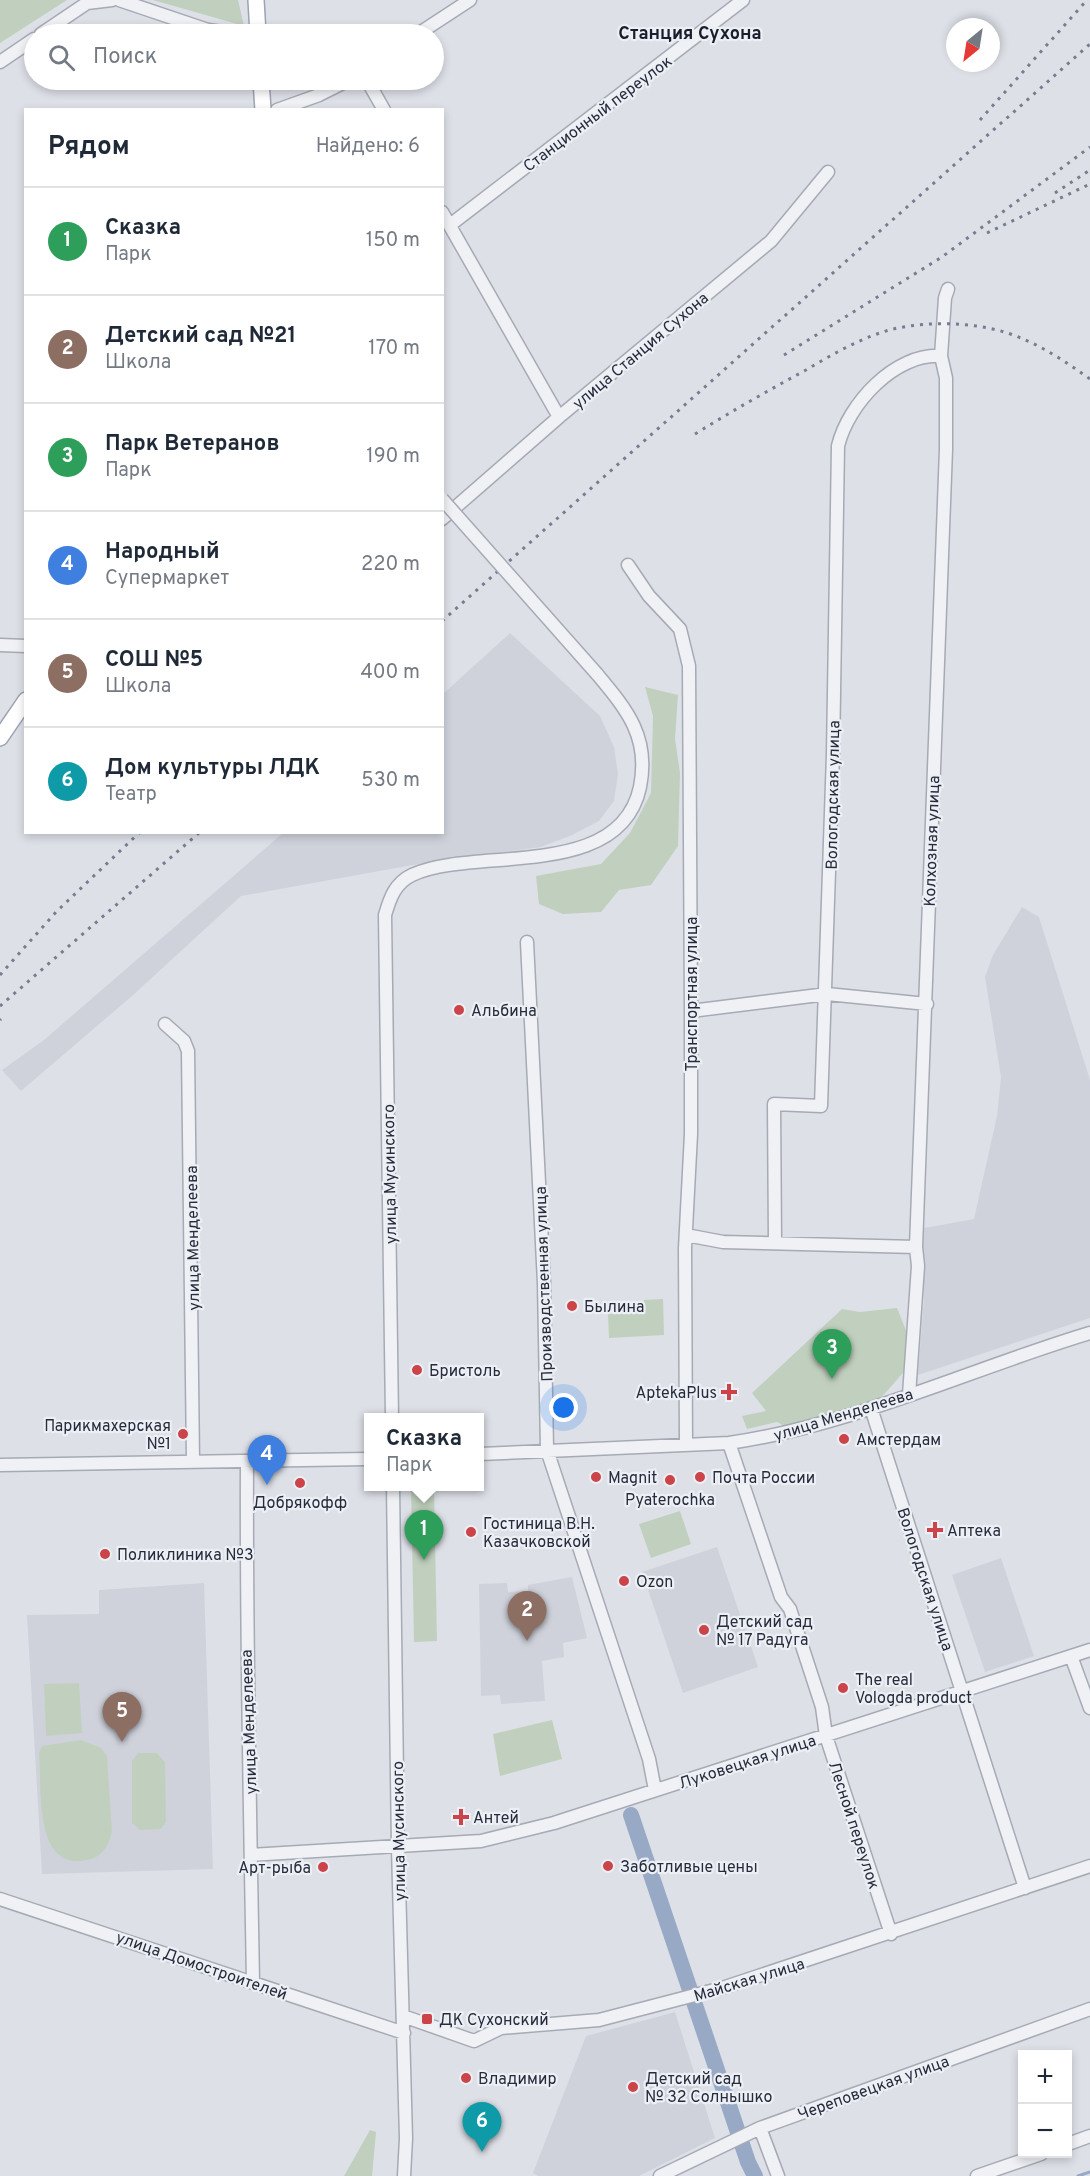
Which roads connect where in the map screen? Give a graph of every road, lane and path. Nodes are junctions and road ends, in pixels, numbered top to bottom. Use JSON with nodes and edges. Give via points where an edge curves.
{"nodes":[{"id":1,"x":112,"y":0,"type":"edge"},
{"id":2,"x":119,"y":0,"type":"edge"},
{"id":3,"x":255,"y":0,"type":"edge"},
{"id":4,"x":470,"y":0,"type":"edge"},
{"id":5,"x":743,"y":0,"type":"edge"},
{"id":6,"x":56,"y":24,"type":"edge"},
{"id":7,"x":190,"y":24,"type":"edge"},
{"id":8,"x":257,"y":24,"type":"edge"},
{"id":9,"x":433,"y":24,"type":"edge"},
{"id":10,"x":24,"y":46,"type":"edge"},
{"id":11,"x":0,"y":62,"type":"edge"},
{"id":12,"x":262,"y":90,"type":"edge"},
{"id":13,"x":329,"y":90,"type":"edge"},
{"id":14,"x":373,"y":90,"type":"edge"},
{"id":15,"x":263,"y":108,"type":"edge"},
{"id":16,"x":283,"y":108,"type":"edge"},
{"id":17,"x":383,"y":108,"type":"edge"},
{"id":18,"x":828,"y":172,"type":"dead end"},
{"id":19,"x":444,"y":215,"type":"edge"},
{"id":20,"x":450,"y":225,"type":"junction"},
{"id":21,"x":948,"y":288,"type":"dead end"},
{"id":22,"x":941,"y":356,"type":"junction"},
{"id":23,"x":559,"y":417,"type":"junction"},
{"id":24,"x":444,"y":501,"type":"edge"},
{"id":25,"x":444,"y":517,"type":"edge"},
{"id":26,"x":628,"y":564,"type":"dead end"},
{"id":27,"x":0,"y":645,"type":"edge"},
{"id":28,"x":24,"y":646,"type":"edge"},
{"id":29,"x":24,"y":703,"type":"edge"},
{"id":30,"x":0,"y":738,"type":"edge"},
{"id":31,"x":528,"y":942,"type":"dead end"},
{"id":32,"x":826,"y":994,"type":"junction"},
{"id":33,"x":927,"y":1004,"type":"junction"},
{"id":34,"x":691,"y":1011,"type":"junction"},
{"id":35,"x":165,"y":1024,"type":"dead end"},
{"id":36,"x":686,"y":1235,"type":"junction"},
{"id":37,"x":775,"y":1242,"type":"junction"},
{"id":38,"x":916,"y":1247,"type":"junction"},
{"id":39,"x":1090,"y":1333,"type":"edge"},
{"id":40,"x":909,"y":1395,"type":"junction"},
{"id":41,"x":871,"y":1407,"type":"junction"},
{"id":42,"x":392,"y":1413,"type":"edge"},
{"id":43,"x":729,"y":1443,"type":"junction"},
{"id":44,"x":686,"y":1445,"type":"junction"},
{"id":45,"x":547,"y":1450,"type":"junction"},
{"id":46,"x":484,"y":1454,"type":"edge"},
{"id":47,"x":364,"y":1459,"type":"edge"},
{"id":48,"x":193,"y":1461,"type":"junction"},
{"id":49,"x":247,"y":1461,"type":"junction"},
{"id":50,"x":0,"y":1465,"type":"edge"},
{"id":51,"x":393,"y":1491,"type":"edge"},
{"id":52,"x":1090,"y":1650,"type":"edge"},
{"id":53,"x":1071,"y":1656,"type":"junction"},
{"id":54,"x":962,"y":1692,"type":"junction"},
{"id":55,"x":1090,"y":1708,"type":"edge"},
{"id":56,"x":826,"y":1736,"type":"junction"},
{"id":57,"x":656,"y":1790,"type":"junction"},
{"id":58,"x":398,"y":1848,"type":"junction"},
{"id":59,"x":251,"y":1855,"type":"junction"},
{"id":60,"x":1090,"y":1866,"type":"edge"},
{"id":61,"x":1025,"y":1888,"type":"junction"},
{"id":62,"x":0,"y":1899,"type":"edge"},
{"id":63,"x":891,"y":1934,"type":"junction"},
{"id":64,"x":253,"y":1982,"type":"junction"},
{"id":65,"x":1090,"y":2009,"type":"edge"},
{"id":66,"x":403,"y":2016,"type":"junction"},
{"id":67,"x":404,"y":2033,"type":"junction"},
{"id":68,"x":760,"y":2128,"type":"junction"},
{"id":69,"x":1090,"y":2136,"type":"edge"},
{"id":70,"x":1072,"y":2143,"type":"edge"},
{"id":71,"x":1029,"y":2158,"type":"edge"},
{"id":72,"x":404,"y":2176,"type":"edge"},
{"id":73,"x":660,"y":2176,"type":"edge"},
{"id":74,"x":778,"y":2176,"type":"edge"},
{"id":75,"x":977,"y":2176,"type":"edge"}],
"edges":[{"from":1,"to":6,"type":"street","via":[[87,3]]},
{"from":2,"to":7,"type":"street"},
{"from":3,"to":8,"type":"main road"},
{"from":4,"to":9,"type":"street"},
{"from":5,"to":20,"type":"street","name":"Станционный переулок"},
{"from":10,"to":11,"type":"street"},
{"from":12,"to":15,"type":"main road"},
{"from":13,"to":16,"type":"street"},
{"from":14,"to":17,"type":"street"},
{"from":18,"to":23,"type":"street","name":"улица Станция Сухона","via":[[771,241]]},
{"from":19,"to":20,"type":"street"},
{"from":20,"to":23,"type":"street"},
{"from":21,"to":22,"type":"street","name":"Колхозная улица"},
{"from":22,"to":32,"type":"street","name":"Вологодская улица","via":[[916,359],[872,389],[849,418],[838,446]]},
{"from":22,"to":33,"type":"street","name":"Колхозная улица","via":[[946,378],[946,449]]},
{"from":23,"to":25,"type":"street","name":"улица Станция Сухона"},
{"from":24,"to":42,"type":"street","name":"улица Мусинского","bridge":true,"via":[[627,709],[639,737],[644,768],[638,795],[623,821],[602,838],[577,849],[542,856],[437,868],[410,876],[390,898],[384,932]]},
{"from":26,"to":34,"type":"street","name":"Транспортная улица","via":[[649,596],[680,629],[689,666]]},
{"from":27,"to":28,"type":"street"},
{"from":29,"to":30,"type":"main road"},
{"from":31,"to":45,"type":"street","name":"Производственная улица","via":[[544,1273]]},
{"from":32,"to":33,"type":"street"},
{"from":32,"to":34,"type":"street"},
{"from":32,"to":37,"type":"street","name":"Вологодская улица","via":[[821,1106],[774,1104]]},
{"from":33,"to":38,"type":"street","name":"Колхозная улица"},
{"from":34,"to":36,"type":"street","name":"Транспортная улица"},
{"from":35,"to":48,"type":"street","name":"улица Менделеева","via":[[184,1041],[188,1051]]},
{"from":36,"to":37,"type":"street","via":[[723,1242]]},
{"from":36,"to":44,"type":"street","name":"Транспортная улица"},
{"from":37,"to":38,"type":"street"},
{"from":38,"to":40,"type":"street","name":"Колхозная улица"},
{"from":39,"to":40,"type":"street","name":"улица Менделеева"},
{"from":40,"to":41,"type":"street","name":"улица Менделеева"},
{"from":41,"to":43,"type":"street","name":"улица Менделеева","via":[[806,1428]]},
{"from":41,"to":54,"type":"street","name":"Вологодская улица"},
{"from":43,"to":44,"type":"street","name":"улица Менделеева"},
{"from":43,"to":56,"type":"street","name":"Лесной переулок","via":[[781,1597],[790,1609],[822,1707]]},
{"from":44,"to":45,"type":"street","name":"улица Менделеева"},
{"from":45,"to":46,"type":"street","name":"улица Менделеева"},
{"from":45,"to":57,"type":"street","name":"Производственная улица"},
{"from":47,"to":49,"type":"street"},
{"from":48,"to":49,"type":"street"},
{"from":48,"to":50,"type":"street"},
{"from":49,"to":59,"type":"street","name":"улица Менделеева","via":[[245,1619]]},
{"from":51,"to":58,"type":"street","name":"улица Мусинского"},
{"from":52,"to":53,"type":"street","name":"Луковецкая улица"},
{"from":53,"to":54,"type":"street","name":"Луковецкая улица"},
{"from":53,"to":55,"type":"street"},
{"from":54,"to":56,"type":"street","name":"Луковецкая улица"},
{"from":54,"to":61,"type":"street","name":"Вологодская улица"},
{"from":56,"to":57,"type":"street","name":"Луковецкая улица"},
{"from":56,"to":63,"type":"street","name":"Лесной переулок"},
{"from":57,"to":58,"type":"street","name":"Луковецкая улица","via":[[554,1823],[481,1841]]},
{"from":58,"to":59,"type":"street","name":"Луковецкая улица"},
{"from":58,"to":66,"type":"street","name":"улица Мусинского"},
{"from":59,"to":64,"type":"street","name":"улица Менделеева"},
{"from":60,"to":61,"type":"street","name":"Майская улица"},
{"from":61,"to":63,"type":"street","name":"Майская улица"},
{"from":62,"to":64,"type":"street","name":"улица Домостроителей"},
{"from":63,"to":66,"type":"street","name":"Майская улица","via":[[706,1992],[578,2024],[501,2028],[474,2041]]},
{"from":64,"to":67,"type":"street","name":"улица Домостроителей"},
{"from":65,"to":68,"type":"street","name":"Череповецкая улица"},
{"from":66,"to":67,"type":"street","name":"улица Мусинского"},
{"from":67,"to":72,"type":"street","name":"улица Мусинского"},
{"from":68,"to":73,"type":"street","name":"Череповецкая улица"},
{"from":68,"to":74,"type":"street"},
{"from":69,"to":70,"type":"street"},
{"from":71,"to":75,"type":"street"}]}
